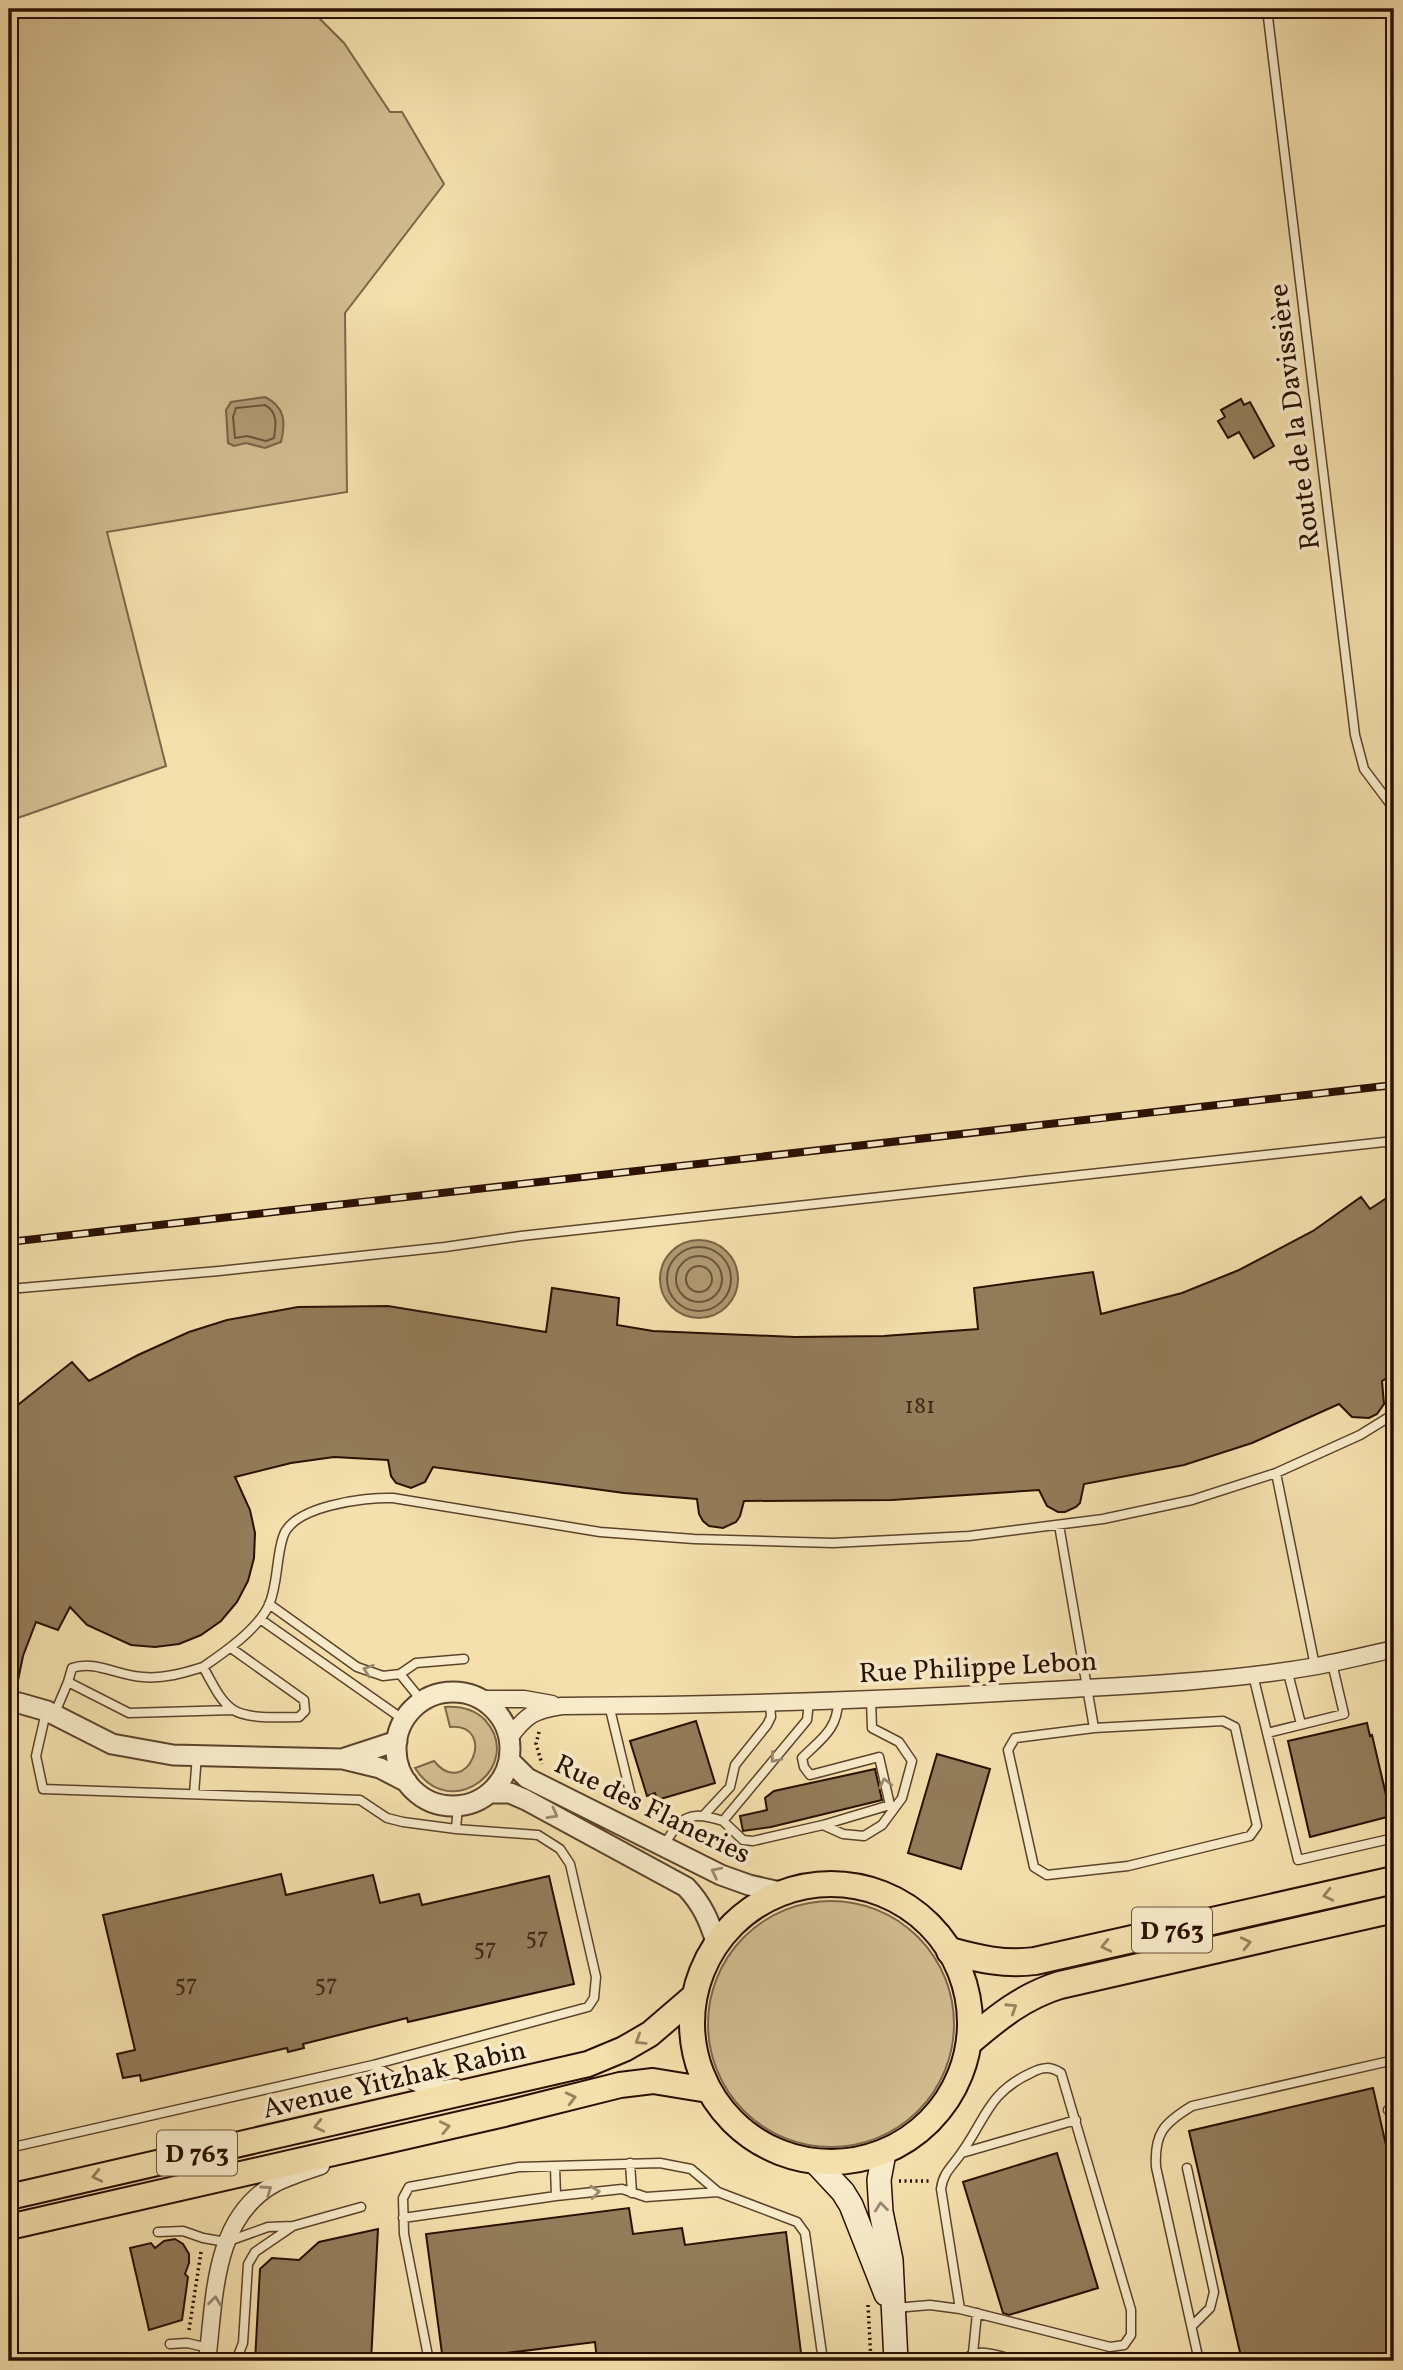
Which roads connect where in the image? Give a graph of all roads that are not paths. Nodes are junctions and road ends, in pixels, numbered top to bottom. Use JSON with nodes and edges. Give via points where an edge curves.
{"nodes":[{"id":1,"x":1267,"y":9,"type":"edge"},
{"id":2,"x":1394,"y":809,"type":"edge"},
{"id":3,"x":1394,"y":1141,"type":"edge"},
{"id":4,"x":9,"y":1289,"type":"edge"},
{"id":5,"x":1394,"y":1414,"type":"edge"},
{"id":6,"x":1276,"y":1473,"type":"junction"},
{"id":7,"x":1059,"y":1525,"type":"junction"},
{"id":8,"x":269,"y":1604,"type":"junction"},
{"id":9,"x":260,"y":1619,"type":"junction"},
{"id":10,"x":231,"y":1648,"type":"junction"},
{"id":11,"x":1394,"y":1649,"type":"edge"},
{"id":12,"x":464,"y":1659,"type":"dead end"},
{"id":13,"x":1332,"y":1663,"type":"junction"},
{"id":14,"x":1315,"y":1666,"type":"junction"},
{"id":15,"x":203,"y":1667,"type":"junction"},
{"id":16,"x":1287,"y":1670,"type":"junction"},
{"id":17,"x":400,"y":1674,"type":"junction"},
{"id":18,"x":1253,"y":1675,"type":"junction"},
{"id":19,"x":68,"y":1682,"type":"junction"},
{"id":20,"x":1087,"y":1689,"type":"junction"},
{"id":21,"x":481,"y":1699,"type":"junction"},
{"id":22,"x":871,"y":1700,"type":"junction"},
{"id":23,"x":422,"y":1701,"type":"junction"},
{"id":24,"x":838,"y":1701,"type":"junction"},
{"id":25,"x":9,"y":1702,"type":"edge"},
{"id":26,"x":809,"y":1702,"type":"junction"},
{"id":27,"x":770,"y":1703,"type":"junction"},
{"id":28,"x":609,"y":1705,"type":"junction"},
{"id":29,"x":562,"y":1706,"type":"junction"},
{"id":30,"x":233,"y":1710,"type":"junction"},
{"id":31,"x":50,"y":1713,"type":"junction"},
{"id":32,"x":404,"y":1720,"type":"junction"},
{"id":33,"x":1301,"y":1724,"type":"junction"},
{"id":34,"x":1094,"y":1728,"type":"junction"},
{"id":35,"x":1267,"y":1732,"type":"junction"},
{"id":36,"x":509,"y":1738,"type":"junction"},
{"id":37,"x":397,"y":1741,"type":"junction"},
{"id":38,"x":197,"y":1755,"type":"junction"},
{"id":39,"x":343,"y":1759,"type":"junction"},
{"id":40,"x":509,"y":1760,"type":"junction"},
{"id":41,"x":407,"y":1782,"type":"junction"},
{"id":42,"x":490,"y":1793,"type":"junction"},
{"id":43,"x":194,"y":1794,"type":"junction"},
{"id":44,"x":631,"y":1796,"type":"dead end"},
{"id":45,"x":458,"y":1806,"type":"junction"},
{"id":46,"x":705,"y":1815,"type":"junction"},
{"id":47,"x":723,"y":1821,"type":"junction"},
{"id":48,"x":823,"y":1825,"type":"junction"},
{"id":49,"x":456,"y":1829,"type":"junction"},
{"id":50,"x":1394,"y":1838,"type":"edge"},
{"id":51,"x":664,"y":1845,"type":"junction"},
{"id":52,"x":1394,"y":1880,"type":"edge"},
{"id":53,"x":780,"y":1892,"type":"junction"},
{"id":54,"x":1394,"y":1909,"type":"edge"},
{"id":55,"x":716,"y":1942,"type":"junction"},
{"id":56,"x":950,"y":1951,"type":"junction"},
{"id":57,"x":693,"y":1997,"type":"junction"},
{"id":58,"x":970,"y":2041,"type":"junction"},
{"id":59,"x":1394,"y":2060,"type":"edge"},
{"id":60,"x":588,"y":2064,"type":"junction"},
{"id":61,"x":373,"y":2065,"type":"junction"},
{"id":62,"x":708,"y":2090,"type":"junction"},
{"id":63,"x":1076,"y":2120,"type":"junction"},
{"id":64,"x":385,"y":2140,"type":"junction"},
{"id":65,"x":9,"y":2148,"type":"edge"},
{"id":66,"x":884,"y":2153,"type":"junction"},
{"id":67,"x":962,"y":2153,"type":"junction"},
{"id":68,"x":630,"y":2163,"type":"junction"},
{"id":69,"x":816,"y":2163,"type":"junction"},
{"id":70,"x":555,"y":2167,"type":"junction"},
{"id":71,"x":1187,"y":2168,"type":"dead end"},
{"id":72,"x":632,"y":2193,"type":"junction"},
{"id":73,"x":718,"y":2193,"type":"junction"},
{"id":74,"x":556,"y":2196,"type":"junction"},
{"id":75,"x":9,"y":2197,"type":"edge"},
{"id":76,"x":361,"y":2207,"type":"dead end"},
{"id":77,"x":403,"y":2218,"type":"junction"},
{"id":78,"x":293,"y":2226,"type":"junction"},
{"id":79,"x":9,"y":2227,"type":"edge"},
{"id":80,"x":158,"y":2232,"type":"dead end"},
{"id":81,"x":226,"y":2242,"type":"junction"},
{"id":82,"x":893,"y":2308,"type":"junction"},
{"id":83,"x":960,"y":2309,"type":"junction"},
{"id":84,"x":977,"y":2314,"type":"junction"},
{"id":85,"x":1192,"y":2326,"type":"junction"},
{"id":86,"x":170,"y":2344,"type":"dead end"},
{"id":87,"x":973,"y":2353,"type":"junction"},
{"id":88,"x":208,"y":2355,"type":"edge"},
{"id":89,"x":236,"y":2361,"type":"edge"},
{"id":90,"x":429,"y":2361,"type":"edge"},
{"id":91,"x":823,"y":2361,"type":"edge"},
{"id":92,"x":896,"y":2361,"type":"edge"},
{"id":93,"x":965,"y":2361,"type":"edge"},
{"id":94,"x":1019,"y":2361,"type":"edge"},
{"id":95,"x":1199,"y":2361,"type":"edge"}],
"edges":[{"from":1,"to":2,"type":"lane","name":"Route de la Davissière","via":[[1355,735],[1364,769]]},
{"from":3,"to":4,"type":"lane","via":[[219,1271]]},
{"from":5,"to":6,"type":"lane","via":[[1360,1435]]},
{"from":6,"to":7,"type":"lane","via":[[1192,1500]]},
{"from":6,"to":14,"type":"lane"},
{"from":7,"to":8,"type":"lane","via":[[969,1536],[833,1543],[694,1539],[600,1532],[374,1498],[328,1507],[288,1524]]},
{"from":7,"to":20,"type":"lane"},
{"from":8,"to":9,"type":"lane"},
{"from":17,"to":8,"type":"lane","one_way":true,"via":[[383,1676],[357,1667]]},
{"from":9,"to":10,"type":"lane"},
{"from":9,"to":32,"type":"lane"},
{"from":10,"to":15,"type":"lane"},
{"from":10,"to":30,"type":"lane","via":[[304,1700],[305,1711],[299,1717],[263,1717]]},
{"from":11,"to":13,"type":"street","name":"Rue Philippe Lebon"},
{"from":12,"to":17,"type":"lane","via":[[416,1663]]},
{"from":13,"to":14,"type":"street","name":"Rue Philippe Lebon"},
{"from":13,"to":33,"type":"lane","via":[[1344,1714]]},
{"from":14,"to":16,"type":"street","name":"Rue Philippe Lebon"},
{"from":15,"to":19,"type":"lane","via":[[143,1678],[84,1664],[72,1668]]},
{"from":15,"to":30,"type":"lane"},
{"from":16,"to":18,"type":"street","name":"Rue Philippe Lebon"},
{"from":16,"to":33,"type":"lane"},
{"from":17,"to":23,"type":"lane"},
{"from":18,"to":20,"type":"street","name":"Rue Philippe Lebon"},
{"from":18,"to":35,"type":"lane"},
{"from":19,"to":30,"type":"lane","via":[[129,1713]]},
{"from":19,"to":31,"type":"lane"},
{"from":20,"to":22,"type":"street","name":"Rue Philippe Lebon"},
{"from":20,"to":34,"type":"lane"},
{"from":21,"to":23,"type":"street","via":[[457,1692]]},
{"from":21,"to":29,"type":"street","name":"Rue Philippe Lebon","via":[[524,1699]]},
{"from":21,"to":36,"type":"street","via":[[494,1709]]},
{"from":22,"to":24,"type":"street","name":"Rue Philippe Lebon"},
{"from":22,"to":48,"type":"lane","via":[[872,1728],[900,1742],[912,1761],[902,1798],[883,1825],[864,1836]]},
{"from":23,"to":32,"type":"street"},
{"from":24,"to":26,"type":"street","name":"Rue Philippe Lebon"},
{"from":48,"to":24,"type":"lane","one_way":true,"via":[[890,1805],[879,1757],[810,1775],[804,1767],[802,1758],[835,1724]]},
{"from":25,"to":31,"type":"street"},
{"from":26,"to":27,"type":"street","name":"Rue Philippe Lebon"},
{"from":26,"to":47,"type":"lane","one_way":true,"via":[[807,1720]]},
{"from":27,"to":28,"type":"street","name":"Rue Philippe Lebon"},
{"from":27,"to":46,"type":"lane","via":[[767,1725],[735,1765],[730,1787]]},
{"from":28,"to":29,"type":"street","name":"Rue Philippe Lebon"},
{"from":28,"to":44,"type":"lane"},
{"from":29,"to":36,"type":"street","name":"Rue Philippe Lebon","via":[[539,1709],[522,1720]]},
{"from":31,"to":38,"type":"street","via":[[112,1744]]},
{"from":31,"to":43,"type":"lane","via":[[36,1756],[43,1789]]},
{"from":32,"to":37,"type":"street"},
{"from":33,"to":35,"type":"lane"},
{"from":34,"to":34,"type":"lane","via":[[1015,1738],[1008,1749],[1034,1867],[1047,1875],[1172,1856],[1250,1836],[1257,1826],[1235,1727],[1223,1721]]},
{"from":35,"to":50,"type":"lane","via":[[1298,1860]]},
{"from":36,"to":40,"type":"street"},
{"from":37,"to":39,"type":"street"},
{"from":37,"to":41,"type":"street","via":[[397,1756]]},
{"from":38,"to":39,"type":"street"},
{"from":38,"to":43,"type":"lane"},
{"from":39,"to":41,"type":"street","via":[[380,1768]]},
{"from":40,"to":42,"type":"street"},
{"from":40,"to":51,"type":"street","name":"Rue des Flaneries","via":[[527,1778]]},
{"from":41,"to":45,"type":"street","via":[[430,1801]]},
{"from":42,"to":45,"type":"street"},
{"from":42,"to":55,"type":"street","name":"Rue des Flaneries","one_way":true,"via":[[510,1793],[526,1800],[686,1887],[708,1916]]},
{"from":43,"to":49,"type":"lane","via":[[360,1800],[387,1818]]},
{"from":45,"to":49,"type":"lane"},
{"from":46,"to":47,"type":"lane"},
{"from":46,"to":51,"type":"lane","via":[[691,1815],[678,1823]]},
{"from":47,"to":48,"type":"lane","via":[[743,1840],[754,1841]]},
{"from":49,"to":61,"type":"lane","via":[[538,1835],[560,1849],[570,1864],[596,1977],[594,1998],[588,2007]]},
{"from":53,"to":51,"type":"street","name":"Rue des Flaneries","one_way":true,"via":[[722,1875]]},
{"from":52,"to":56,"type":"highway","number":"D 763","one_way":true,"via":[[1035,1961],[995,1962]]},
{"from":53,"to":55,"type":"main road","via":[[745,1912]]},
{"from":53,"to":56,"type":"main road","via":[[818,1883],[857,1885],[905,1905],[926,1920]]},
{"from":58,"to":54,"type":"highway","number":"D 763","one_way":true,"via":[[1009,2008],[1060,1985]]},
{"from":55,"to":57,"type":"main road"},
{"from":56,"to":58,"type":"main road","via":[[968,1994]]},
{"from":57,"to":60,"type":"main road","name":"Avenue Yitzhak Rabin","number":"D 763","one_way":true,"via":[[650,2034]]},
{"from":57,"to":62,"type":"main road","via":[[692,2045]]},
{"from":58,"to":66,"type":"main road","via":[[960,2077],[942,2108],[916,2134]]},
{"from":59,"to":85,"type":"lane","via":[[1192,2106],[1169,2120],[1158,2135],[1156,2167]]},
{"from":60,"to":61,"type":"lane","via":[[419,2088]]},
{"from":60,"to":75,"type":"main road","name":"Avenue Yitzhak Rabin","number":"D 763","one_way":true},
{"from":61,"to":65,"type":"lane"},
{"from":64,"to":62,"type":"main road","name":"Avenue Yitzhak Rabin","number":"D 763","one_way":true,"via":[[620,2085],[653,2081]]},
{"from":62,"to":69,"type":"main road","via":[[735,2126],[772,2151]]},
{"from":63,"to":67,"type":"lane"},
{"from":63,"to":67,"type":"lane","via":[[1061,2073],[1042,2067],[997,2095]]},
{"from":63,"to":84,"type":"lane","via":[[1131,2310],[1131,2335],[1124,2346],[1110,2347]]},
{"from":64,"to":79,"type":"main road","name":"Avenue Yitzhak Rabin","number":"D 763"},
{"from":81,"to":64,"type":"street","one_way":true,"via":[[248,2206],[275,2183]]},
{"from":66,"to":69,"type":"main road","via":[[851,2162]]},
{"from":82,"to":66,"type":"main road","one_way":true,"via":[[879,2180]]},
{"from":67,"to":83,"type":"lane","via":[[942,2181]]},
{"from":68,"to":70,"type":"lane"},
{"from":68,"to":72,"type":"lane"},
{"from":68,"to":73,"type":"lane","via":[[691,2169]]},
{"from":69,"to":82,"type":"main road","via":[[851,2205]]},
{"from":70,"to":74,"type":"lane"},
{"from":70,"to":77,"type":"lane","via":[[519,2166],[409,2187],[403,2198]]},
{"from":71,"to":85,"type":"lane","via":[[1214,2291],[1210,2308]]},
{"from":72,"to":73,"type":"lane","via":[[646,2197]]},
{"from":74,"to":72,"type":"lane","one_way":true,"via":[[622,2189]]},
{"from":73,"to":91,"type":"lane","via":[[797,2222],[805,2233]]},
{"from":74,"to":77,"type":"lane"},
{"from":76,"to":78,"type":"lane"},
{"from":77,"to":90,"type":"lane"},
{"from":78,"to":81,"type":"lane","via":[[268,2227]]},
{"from":78,"to":89,"type":"lane","via":[[256,2252],[248,2264],[243,2343]]},
{"from":80,"to":81,"type":"lane","via":[[183,2231]]},
{"from":88,"to":81,"type":"street","one_way":true},
{"from":82,"to":83,"type":"lane","via":[[930,2305]]},
{"from":82,"to":92,"type":"main road"},
{"from":83,"to":84,"type":"lane"},
{"from":84,"to":87,"type":"lane"},
{"from":85,"to":95,"type":"lane"},
{"from":86,"to":88,"type":"lane","via":[[187,2343]]},
{"from":87,"to":93,"type":"lane"},
{"from":87,"to":94,"type":"lane"}]}
